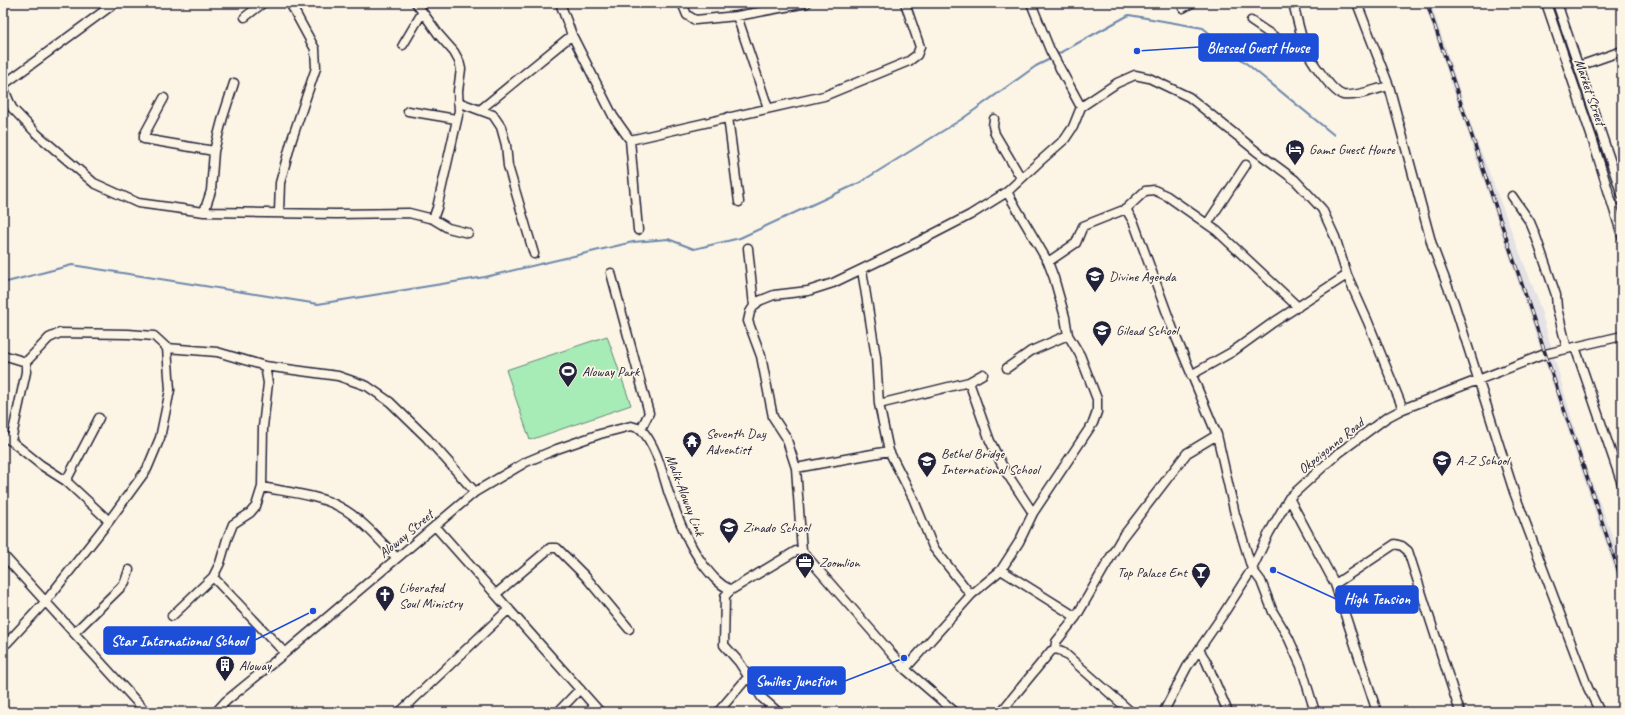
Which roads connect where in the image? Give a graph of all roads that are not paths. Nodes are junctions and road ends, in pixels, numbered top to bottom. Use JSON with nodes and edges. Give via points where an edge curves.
{"nodes":[{"id":1,"x":114,"y":3,"type":"edge"},
{"id":2,"x":263,"y":3,"type":"edge"},
{"id":3,"x":290,"y":3,"type":"edge"},
{"id":4,"x":416,"y":3,"type":"edge"},
{"id":5,"x":560,"y":3,"type":"edge"},
{"id":6,"x":682,"y":3,"type":"edge"},
{"id":7,"x":808,"y":3,"type":"edge"},
{"id":8,"x":905,"y":3,"type":"edge"},
{"id":9,"x":1031,"y":3,"type":"edge"},
{"id":10,"x":1192,"y":3,"type":"edge"},
{"id":11,"x":1293,"y":3,"type":"edge"},
{"id":12,"x":1357,"y":3,"type":"edge"},
{"id":13,"x":1546,"y":3,"type":"edge"},
{"id":14,"x":1557,"y":3,"type":"edge"},
{"id":15,"x":1183,"y":8,"type":"dead end"},
{"id":16,"x":422,"y":13,"type":"junction"},
{"id":17,"x":737,"y":16,"type":"junction"},
{"id":18,"x":245,"y":17,"type":"dead end"},
{"id":19,"x":1251,"y":21,"type":"dead end"},
{"id":20,"x":572,"y":35,"type":"junction"},
{"id":21,"x":403,"y":45,"type":"dead end"},
{"id":22,"x":1306,"y":49,"type":"junction"},
{"id":23,"x":1622,"y":51,"type":"edge"},
{"id":24,"x":1579,"y":66,"type":"junction"},
{"id":25,"x":234,"y":83,"type":"dead end"},
{"id":26,"x":3,"y":86,"type":"edge"},
{"id":27,"x":1388,"y":86,"type":"junction"},
{"id":28,"x":164,"y":98,"type":"dead end"},
{"id":29,"x":458,"y":102,"type":"junction"},
{"id":30,"x":3,"y":107,"type":"edge"},
{"id":31,"x":1081,"y":107,"type":"junction"},
{"id":32,"x":12,"y":108,"type":"junction"},
{"id":33,"x":768,"y":108,"type":"junction"},
{"id":34,"x":480,"y":110,"type":"junction"},
{"id":35,"x":408,"y":111,"type":"dead end"},
{"id":36,"x":728,"y":117,"type":"junction"},
{"id":37,"x":456,"y":119,"type":"junction"},
{"id":38,"x":994,"y":119,"type":"dead end"},
{"id":39,"x":630,"y":140,"type":"junction"},
{"id":40,"x":214,"y":151,"type":"junction"},
{"id":41,"x":1246,"y":165,"type":"dead end"},
{"id":42,"x":1021,"y":178,"type":"junction"},
{"id":43,"x":1007,"y":192,"type":"junction"},
{"id":44,"x":1622,"y":195,"type":"edge"},
{"id":45,"x":1512,"y":196,"type":"dead end"},
{"id":46,"x":739,"y":202,"type":"dead end"},
{"id":47,"x":1126,"y":209,"type":"junction"},
{"id":48,"x":204,"y":212,"type":"junction"},
{"id":49,"x":279,"y":212,"type":"junction"},
{"id":50,"x":433,"y":219,"type":"junction"},
{"id":51,"x":1207,"y":224,"type":"junction"},
{"id":52,"x":638,"y":230,"type":"dead end"},
{"id":53,"x":468,"y":232,"type":"dead end"},
{"id":54,"x":1622,"y":236,"type":"edge"},
{"id":55,"x":748,"y":248,"type":"dead end"},
{"id":56,"x":534,"y":254,"type":"dead end"},
{"id":57,"x":1048,"y":262,"type":"junction"},
{"id":58,"x":862,"y":270,"type":"junction"},
{"id":59,"x":611,"y":273,"type":"dead end"},
{"id":60,"x":1348,"y":276,"type":"junction"},
{"id":61,"x":754,"y":306,"type":"junction"},
{"id":62,"x":1298,"y":307,"type":"junction"},
{"id":63,"x":1068,"y":335,"type":"junction"},
{"id":64,"x":1622,"y":336,"type":"edge"},
{"id":65,"x":167,"y":348,"type":"junction"},
{"id":66,"x":1571,"y":348,"type":"junction"},
{"id":67,"x":3,"y":355,"type":"edge"},
{"id":68,"x":26,"y":362,"type":"junction"},
{"id":69,"x":265,"y":366,"type":"junction"},
{"id":70,"x":1007,"y":368,"type":"dead end"},
{"id":71,"x":983,"y":374,"type":"dead end"},
{"id":72,"x":1191,"y":375,"type":"junction"},
{"id":73,"x":1479,"y":379,"type":"junction"},
{"id":74,"x":969,"y":382,"type":"junction"},
{"id":75,"x":880,"y":404,"type":"junction"},
{"id":76,"x":1403,"y":409,"type":"junction"},
{"id":77,"x":99,"y":418,"type":"dead end"},
{"id":78,"x":641,"y":429,"type":"junction"},
{"id":79,"x":1217,"y":435,"type":"junction"},
{"id":80,"x":3,"y":436,"type":"edge"},
{"id":81,"x":11,"y":440,"type":"junction"},
{"id":82,"x":889,"y":451,"type":"junction"},
{"id":83,"x":796,"y":468,"type":"junction"},
{"id":84,"x":66,"y":481,"type":"junction"},
{"id":85,"x":1622,"y":484,"type":"edge"},
{"id":86,"x":262,"y":487,"type":"junction"},
{"id":87,"x":475,"y":492,"type":"junction"},
{"id":88,"x":1289,"y":498,"type":"junction"},
{"id":89,"x":1033,"y":513,"type":"junction"},
{"id":90,"x":109,"y":521,"type":"junction"},
{"id":91,"x":435,"y":526,"type":"junction"},
{"id":92,"x":802,"y":551,"type":"junction"},
{"id":93,"x":3,"y":555,"type":"edge"},
{"id":94,"x":397,"y":558,"type":"junction"},
{"id":95,"x":1252,"y":569,"type":"junction"},
{"id":96,"x":129,"y":570,"type":"dead end"},
{"id":97,"x":1001,"y":570,"type":"junction"},
{"id":98,"x":213,"y":577,"type":"junction"},
{"id":99,"x":1336,"y":584,"type":"junction"},
{"id":100,"x":731,"y":590,"type":"junction"},
{"id":101,"x":496,"y":594,"type":"junction"},
{"id":102,"x":971,"y":595,"type":"junction"},
{"id":103,"x":46,"y":601,"type":"junction"},
{"id":104,"x":509,"y":609,"type":"junction"},
{"id":105,"x":172,"y":616,"type":"dead end"},
{"id":106,"x":1076,"y":617,"type":"junction"},
{"id":107,"x":629,"y":629,"type":"dead end"},
{"id":108,"x":74,"y":633,"type":"junction"},
{"id":109,"x":7,"y":643,"type":"dead end"},
{"id":110,"x":1055,"y":649,"type":"junction"},
{"id":111,"x":1199,"y":650,"type":"junction"},
{"id":112,"x":285,"y":653,"type":"junction"},
{"id":113,"x":905,"y":668,"type":"junction"},
{"id":114,"x":748,"y":677,"type":"junction"},
{"id":115,"x":580,"y":689,"type":"junction"},
{"id":116,"x":1164,"y":711,"type":"edge"},
{"id":117,"x":146,"y":712,"type":"edge"},
{"id":118,"x":216,"y":712,"type":"edge"},
{"id":119,"x":400,"y":712,"type":"edge"},
{"id":120,"x":558,"y":712,"type":"edge"},
{"id":121,"x":600,"y":712,"type":"edge"},
{"id":122,"x":718,"y":712,"type":"edge"},
{"id":123,"x":778,"y":712,"type":"edge"},
{"id":124,"x":955,"y":712,"type":"edge"},
{"id":125,"x":1001,"y":712,"type":"edge"},
{"id":126,"x":1131,"y":712,"type":"edge"},
{"id":127,"x":1228,"y":712,"type":"edge"},
{"id":128,"x":1315,"y":712,"type":"edge"},
{"id":129,"x":1377,"y":712,"type":"edge"},
{"id":130,"x":1460,"y":712,"type":"edge"},
{"id":131,"x":1600,"y":712,"type":"edge"}],
"edges":[{"from":1,"to":26,"type":"street"},
{"from":2,"to":18,"type":"street"},
{"from":3,"to":49,"type":"street","via":[[315,48],[316,68],[280,183]]},
{"from":4,"to":16,"type":"street"},
{"from":5,"to":20,"type":"street"},
{"from":6,"to":17,"type":"street","via":[[687,15],[695,20]]},
{"from":7,"to":17,"type":"street"},
{"from":8,"to":33,"type":"street","via":[[920,47],[917,55],[824,96]]},
{"from":9,"to":31,"type":"street","via":[[1057,65]]},
{"from":10,"to":15,"type":"street"},
{"from":11,"to":22,"type":"street"},
{"from":12,"to":27,"type":"street"},
{"from":13,"to":54,"type":"street","name":"Market Street"},
{"from":14,"to":24,"type":"street","name":"Market Street"},
{"from":16,"to":21,"type":"street"},
{"from":16,"to":29,"type":"street","via":[[459,61],[461,70]]},
{"from":17,"to":33,"type":"street"},
{"from":19,"to":22,"type":"street","via":[[1291,48]]},
{"from":20,"to":34,"type":"street"},
{"from":20,"to":39,"type":"street","via":[[613,116]]},
{"from":22,"to":27,"type":"street","via":[[1324,76],[1342,94],[1352,95]]},
{"from":23,"to":24,"type":"street"},
{"from":24,"to":44,"type":"street","name":"Market Street"},
{"from":25,"to":40,"type":"street"},
{"from":26,"to":32,"type":"street"},
{"from":27,"to":73,"type":"street","via":[[1432,245]]},
{"from":28,"to":40,"type":"street","via":[[144,139]]},
{"from":29,"to":34,"type":"street"},
{"from":29,"to":37,"type":"street","via":[[459,111]]},
{"from":30,"to":32,"type":"street"},
{"from":31,"to":42,"type":"street","via":[[1065,139]]},
{"from":31,"to":60,"type":"street","via":[[1117,83],[1135,75],[1149,78],[1189,97],[1294,180],[1322,209]]},
{"from":32,"to":48,"type":"street","via":[[38,136],[94,183],[138,203]]},
{"from":33,"to":36,"type":"street"},
{"from":34,"to":56,"type":"street","via":[[493,115],[501,127],[508,166]]},
{"from":35,"to":37,"type":"street"},
{"from":36,"to":39,"type":"street"},
{"from":36,"to":46,"type":"street"},
{"from":37,"to":50,"type":"street"},
{"from":38,"to":42,"type":"street","via":[[995,134]]},
{"from":39,"to":52,"type":"street"},
{"from":40,"to":48,"type":"street","via":[[211,191]]},
{"from":41,"to":51,"type":"street"},
{"from":42,"to":43,"type":"street"},
{"from":43,"to":57,"type":"street"},
{"from":43,"to":58,"type":"street","via":[[970,215]]},
{"from":45,"to":66,"type":"street","via":[[1535,234]]},
{"from":47,"to":51,"type":"street","via":[[1144,191],[1154,190]]},
{"from":47,"to":57,"type":"street","via":[[1083,226],[1076,243]]},
{"from":47,"to":72,"type":"street","via":[[1134,223]]},
{"from":48,"to":49,"type":"street"},
{"from":49,"to":50,"type":"street","via":[[409,213]]},
{"from":50,"to":53,"type":"street","via":[[448,228]]},
{"from":51,"to":62,"type":"street"},
{"from":55,"to":61,"type":"street"},
{"from":57,"to":63,"type":"street"},
{"from":58,"to":61,"type":"street","via":[[808,291],[774,295],[759,300]]},
{"from":58,"to":75,"type":"street","via":[[876,357]]},
{"from":59,"to":78,"type":"street","via":[[649,413]]},
{"from":60,"to":62,"type":"street"},
{"from":60,"to":76,"type":"street"},
{"from":61,"to":83,"type":"street","via":[[748,321],[761,356],[773,417],[786,436]]},
{"from":62,"to":72,"type":"street","via":[[1232,352]]},
{"from":63,"to":70,"type":"street","via":[[1031,351]]},
{"from":63,"to":89,"type":"street","via":[[1088,374],[1097,399],[1097,412],[1093,423]]},
{"from":64,"to":66,"type":"street","name":"Okpoigonno Road"},
{"from":65,"to":68,"type":"street","via":[[154,336],[60,333],[49,338]]},
{"from":65,"to":69,"type":"street","via":[[217,352]]},
{"from":65,"to":90,"type":"street","via":[[170,390],[160,438],[147,469]]},
{"from":66,"to":73,"type":"street","name":"Okpoigonno Road","via":[[1545,354]]},
{"from":66,"to":85,"type":"street"},
{"from":67,"to":68,"type":"street"},
{"from":68,"to":81,"type":"street"},
{"from":69,"to":86,"type":"street","via":[[268,383],[263,427]]},
{"from":69,"to":87,"type":"street","via":[[338,376],[368,386],[390,402],[427,438]]},
{"from":71,"to":74,"type":"street"},
{"from":72,"to":79,"type":"street"},
{"from":73,"to":76,"type":"street","name":"Okpoigonno Road"},
{"from":73,"to":131,"type":"street","via":[[1519,505],[1588,688]]},
{"from":74,"to":75,"type":"street"},
{"from":74,"to":89,"type":"street","via":[[990,441],[1004,469]]},
{"from":75,"to":82,"type":"street"},
{"from":76,"to":88,"type":"street","name":"Okpoigonno Road","via":[[1386,418],[1336,455]]},
{"from":77,"to":84,"type":"street"},
{"from":78,"to":87,"type":"street","name":"Aloway Street","via":[[631,426],[557,449],[526,462]]},
{"from":78,"to":100,"type":"street","name":"Malik-Aloway Link","via":[[650,440],[677,515],[691,545],[712,576],[722,586]]},
{"from":79,"to":95,"type":"street","via":[[1235,514]]},
{"from":79,"to":106,"type":"street","via":[[1187,453],[1122,539]]},
{"from":80,"to":81,"type":"street"},
{"from":81,"to":84,"type":"street","via":[[41,465]]},
{"from":82,"to":83,"type":"street"},
{"from":82,"to":102,"type":"street","via":[[913,498],[933,547]]},
{"from":83,"to":92,"type":"street"},
{"from":84,"to":90,"type":"street"},
{"from":86,"to":94,"type":"street","via":[[316,498],[340,506],[365,526]]},
{"from":86,"to":98,"type":"street","via":[[256,506],[233,524]]},
{"from":87,"to":91,"type":"street","name":"Aloway Street"},
{"from":88,"to":95,"type":"street","name":"Okpoigonno Road"},
{"from":88,"to":99,"type":"street"},
{"from":89,"to":97,"type":"street"},
{"from":90,"to":103,"type":"street"},
{"from":91,"to":94,"type":"street","name":"Aloway Street"},
{"from":91,"to":101,"type":"street"},
{"from":92,"to":100,"type":"street","via":[[796,551]]},
{"from":92,"to":113,"type":"street"},
{"from":93,"to":103,"type":"street"},
{"from":94,"to":112,"type":"street","name":"Aloway Street"},
{"from":95,"to":111,"type":"street","name":"Okpoigonno Road"},
{"from":95,"to":128,"type":"street","via":[[1261,581],[1273,612],[1301,666]]},
{"from":96,"to":108,"type":"street","via":[[121,588]]},
{"from":97,"to":102,"type":"street"},
{"from":97,"to":106,"type":"street"},
{"from":98,"to":105,"type":"street"},
{"from":98,"to":112,"type":"street"},
{"from":99,"to":129,"type":"street"},
{"from":99,"to":130,"type":"street","via":[[1395,544],[1408,551]]},
{"from":100,"to":114,"type":"street","via":[[725,596],[724,645]]},
{"from":101,"to":104,"type":"street"},
{"from":101,"to":107,"type":"street","via":[[550,548],[557,548],[586,576]]},
{"from":102,"to":113,"type":"street"},
{"from":103,"to":108,"type":"street"},
{"from":103,"to":109,"type":"street"},
{"from":104,"to":115,"type":"street"},
{"from":104,"to":119,"type":"street"},
{"from":106,"to":110,"type":"street","via":[[1056,642]]},
{"from":108,"to":117,"type":"street"},
{"from":110,"to":125,"type":"street"},
{"from":110,"to":126,"type":"street","via":[[1062,651]]},
{"from":111,"to":116,"type":"street","name":"Okpoigonno Road"},
{"from":111,"to":127,"type":"street"},
{"from":112,"to":118,"type":"street","name":"Aloway Street"},
{"from":113,"to":124,"type":"street"},
{"from":114,"to":122,"type":"street"},
{"from":114,"to":123,"type":"street","via":[[762,698]]},
{"from":115,"to":120,"type":"street"},
{"from":115,"to":121,"type":"street"}]}
